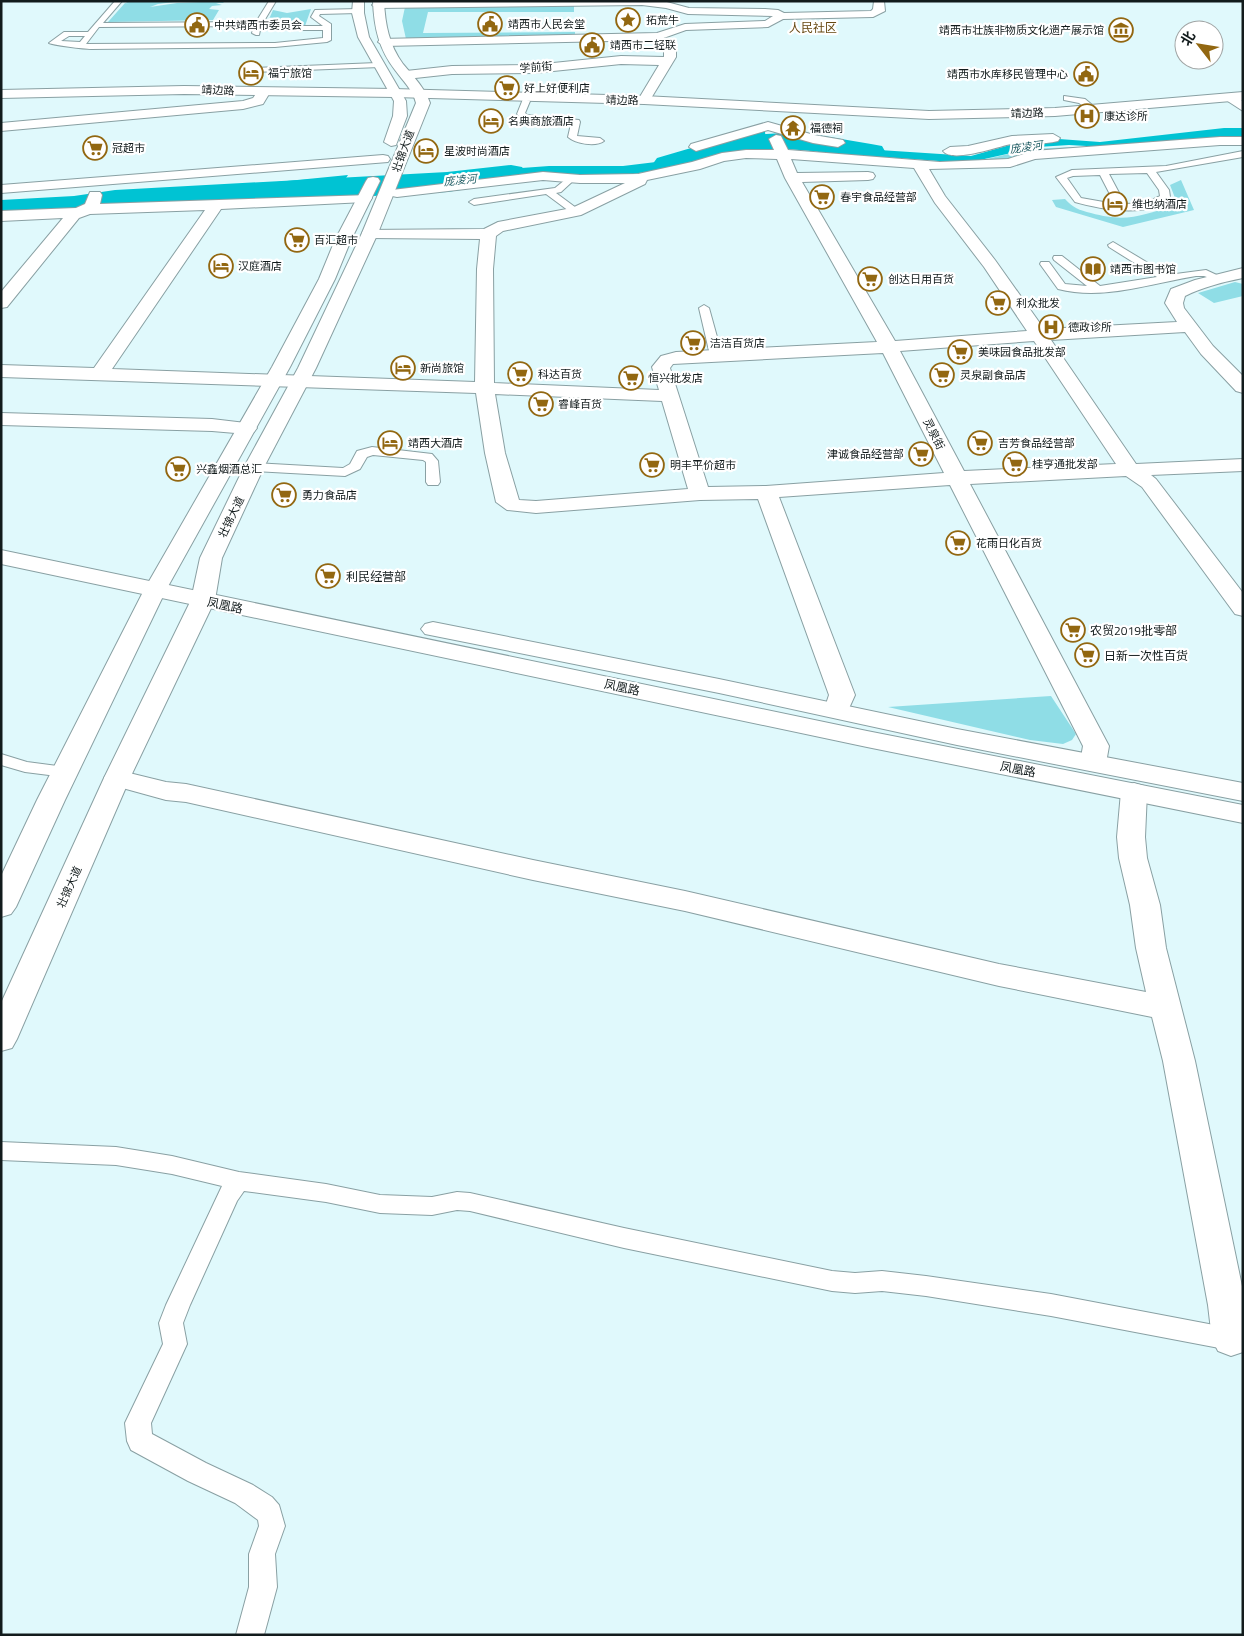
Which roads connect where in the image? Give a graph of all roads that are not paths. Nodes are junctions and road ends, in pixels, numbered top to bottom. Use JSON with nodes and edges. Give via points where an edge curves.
{"nodes":[{"id":1,"x":119,"y":1,"type":"edge"},
{"id":2,"x":273,"y":1,"type":"edge"},
{"id":3,"x":879,"y":1,"type":"edge"},
{"id":4,"x":378,"y":3,"type":"edge"},
{"id":5,"x":324,"y":4,"type":"dead end"},
{"id":6,"x":358,"y":7,"type":"edge"},
{"id":7,"x":781,"y":16,"type":"junction"},
{"id":8,"x":97,"y":25,"type":"junction"},
{"id":9,"x":258,"y":26,"type":"junction"},
{"id":10,"x":299,"y":28,"type":"junction"},
{"id":11,"x":327,"y":28,"type":"junction"},
{"id":12,"x":92,"y":34,"type":"junction"},
{"id":13,"x":668,"y":34,"type":"junction"},
{"id":14,"x":384,"y":42,"type":"junction"},
{"id":15,"x":296,"y":43,"type":"junction"},
{"id":16,"x":82,"y":44,"type":"junction"},
{"id":17,"x":252,"y":44,"type":"junction"},
{"id":18,"x":666,"y":61,"type":"junction"},
{"id":19,"x":377,"y":65,"type":"junction"},
{"id":20,"x":252,"y":70,"type":"dead end"},
{"id":21,"x":406,"y":75,"type":"junction"},
{"id":22,"x":263,"y":94,"type":"junction"},
{"id":23,"x":396,"y":95,"type":"junction"},
{"id":24,"x":1,"y":96,"type":"edge"},
{"id":25,"x":421,"y":96,"type":"junction"},
{"id":26,"x":1067,"y":98,"type":"dead end"},
{"id":27,"x":644,"y":100,"type":"junction"},
{"id":28,"x":526,"y":101,"type":"junction"},
{"id":29,"x":1240,"y":101,"type":"edge"},
{"id":30,"x":765,"y":109,"type":"junction"},
{"id":31,"x":1093,"y":109,"type":"junction"},
{"id":32,"x":1,"y":127,"type":"edge"},
{"id":33,"x":771,"y":129,"type":"junction"},
{"id":34,"x":1147,"y":133,"type":"dead end"},
{"id":35,"x":1064,"y":138,"type":"dead end"},
{"id":36,"x":1079,"y":138,"type":"dead end"},
{"id":37,"x":600,"y":141,"type":"dead end"},
{"id":38,"x":1243,"y":141,"type":"edge"},
{"id":39,"x":908,"y":150,"type":"dead end"},
{"id":40,"x":681,"y":151,"type":"dead end"},
{"id":41,"x":938,"y":151,"type":"dead end"},
{"id":42,"x":780,"y":153,"type":"junction"},
{"id":43,"x":1243,"y":154,"type":"edge"},
{"id":44,"x":382,"y":161,"type":"junction"},
{"id":45,"x":553,"y":162,"type":"dead end"},
{"id":46,"x":922,"y":170,"type":"junction"},
{"id":47,"x":1150,"y":170,"type":"junction"},
{"id":48,"x":1103,"y":172,"type":"junction"},
{"id":49,"x":433,"y":174,"type":"dead end"},
{"id":50,"x":645,"y":177,"type":"junction"},
{"id":51,"x":570,"y":178,"type":"junction"},
{"id":52,"x":792,"y":178,"type":"junction"},
{"id":53,"x":1141,"y":178,"type":"junction"},
{"id":54,"x":1,"y":191,"type":"edge"},
{"id":55,"x":380,"y":192,"type":"junction"},
{"id":56,"x":549,"y":192,"type":"junction"},
{"id":57,"x":1161,"y":201,"type":"junction"},
{"id":58,"x":90,"y":202,"type":"junction"},
{"id":59,"x":474,"y":202,"type":"dead end"},
{"id":60,"x":216,"y":205,"type":"junction"},
{"id":61,"x":1121,"y":206,"type":"junction"},
{"id":62,"x":576,"y":212,"type":"junction"},
{"id":63,"x":4,"y":216,"type":"edge"},
{"id":64,"x":370,"y":233,"type":"junction"},
{"id":65,"x":488,"y":234,"type":"junction"},
{"id":66,"x":1113,"y":245,"type":"dead end"},
{"id":67,"x":1058,"y":258,"type":"dead end"},
{"id":68,"x":1045,"y":264,"type":"dead end"},
{"id":69,"x":1243,"y":273,"type":"edge"},
{"id":70,"x":1166,"y":278,"type":"junction"},
{"id":71,"x":1218,"y":278,"type":"junction"},
{"id":72,"x":1097,"y":289,"type":"junction"},
{"id":73,"x":1,"y":303,"type":"edge"},
{"id":74,"x":704,"y":308,"type":"dead end"},
{"id":75,"x":1188,"y":326,"type":"junction"},
{"id":76,"x":1039,"y":335,"type":"junction"},
{"id":77,"x":889,"y":347,"type":"junction"},
{"id":78,"x":716,"y":355,"type":"junction"},
{"id":79,"x":1,"y":371,"type":"edge"},
{"id":80,"x":100,"y":372,"type":"junction"},
{"id":81,"x":273,"y":380,"type":"junction"},
{"id":82,"x":300,"y":380,"type":"junction"},
{"id":83,"x":1243,"y":387,"type":"edge"},
{"id":84,"x":486,"y":389,"type":"junction"},
{"id":85,"x":670,"y":396,"type":"junction"},
{"id":86,"x":1,"y":419,"type":"edge"},
{"id":87,"x":247,"y":428,"type":"junction"},
{"id":88,"x":1243,"y":465,"type":"edge"},
{"id":89,"x":254,"y":467,"type":"junction"},
{"id":90,"x":1130,"y":470,"type":"junction"},
{"id":91,"x":957,"y":478,"type":"junction"},
{"id":92,"x":433,"y":482,"type":"dead end"},
{"id":93,"x":766,"y":492,"type":"junction"},
{"id":94,"x":700,"y":494,"type":"junction"},
{"id":95,"x":1,"y":544,"type":"edge"},
{"id":96,"x":1,"y":557,"type":"edge"},
{"id":97,"x":160,"y":582,"type":"junction"},
{"id":98,"x":205,"y":591,"type":"junction"},
{"id":99,"x":1243,"y":609,"type":"edge"},
{"id":100,"x":837,"y":710,"type":"junction"},
{"id":101,"x":1,"y":759,"type":"edge"},
{"id":102,"x":1093,"y":763,"type":"junction"},
{"id":103,"x":65,"y":772,"type":"junction"},
{"id":104,"x":117,"y":778,"type":"junction"},
{"id":105,"x":1134,"y":792,"type":"junction"},
{"id":106,"x":1243,"y":792,"type":"edge"},
{"id":107,"x":1243,"y":814,"type":"edge"},
{"id":108,"x":1,"y":907,"type":"edge"},
{"id":109,"x":1167,"y":1008,"type":"junction"},
{"id":110,"x":1,"y":1039,"type":"edge"},
{"id":111,"x":1,"y":1151,"type":"edge"},
{"id":112,"x":238,"y":1181,"type":"junction"},
{"id":113,"x":1237,"y":1340,"type":"edge"},
{"id":114,"x":250,"y":1635,"type":"edge"}],
"edges":[{"from":1,"to":8,"type":"lane"},
{"from":2,"to":9,"type":"lane"},
{"from":3,"to":7,"type":"street","via":[[879,11],[874,14]]},
{"from":4,"to":7,"type":"street","via":[[652,3],[688,11],[765,12]]},
{"from":4,"to":14,"type":"street","via":[[377,16]]},
{"from":5,"to":6,"type":"lane","via":[[322,6],[325,7]]},
{"from":6,"to":11,"type":"lane","via":[[318,12],[315,17],[327,24]]},
{"from":6,"to":19,"type":"street","name":"壮锦大道","via":[[365,41]]},
{"from":7,"to":13,"type":"street","via":[[768,24],[684,27]]},
{"from":8,"to":9,"type":"lane"},
{"from":8,"to":12,"type":"lane"},
{"from":9,"to":10,"type":"lane"},
{"from":9,"to":17,"type":"lane"},
{"from":10,"to":11,"type":"lane"},
{"from":10,"to":15,"type":"lane"},
{"from":11,"to":15,"type":"lane","via":[[327,40]]},
{"from":12,"to":16,"type":"lane"},
{"from":12,"to":16,"type":"lane","via":[[67,34],[53,43]]},
{"from":13,"to":14,"type":"street"},
{"from":13,"to":18,"type":"street","via":[[670,57]]},
{"from":14,"to":21,"type":"street"},
{"from":15,"to":17,"type":"lane"},
{"from":16,"to":17,"type":"lane","via":[[91,48]]},
{"from":18,"to":21,"type":"street","name":"学前街","via":[[613,60],[534,69]]},
{"from":18,"to":27,"type":"street","via":[[656,84]]},
{"from":19,"to":20,"type":"lane"},
{"from":19,"to":23,"type":"street","name":"壮锦大道"},
{"from":21,"to":25,"type":"street"},
{"from":22,"to":23,"type":"street","name":"靖边路"},
{"from":22,"to":24,"type":"street","name":"靖边路"},
{"from":22,"to":32,"type":"street","via":[[258,101],[242,105]]},
{"from":23,"to":24,"type":"street","name":"靖边路","via":[[184,90]]},
{"from":23,"to":25,"type":"street","name":"靖边路"},
{"from":23,"to":44,"type":"street","name":"壮锦大道","via":[[401,102],[398,122]]},
{"from":25,"to":27,"type":"street","name":"靖边路"},
{"from":25,"to":28,"type":"street","name":"靖边路"},
{"from":25,"to":55,"type":"street","name":"壮锦大道","via":[[423,103],[403,175]]},
{"from":26,"to":31,"type":"lane","via":[[1082,101]]},
{"from":27,"to":31,"type":"street","name":"靖边路","via":[[929,114]]},
{"from":28,"to":30,"type":"street","name":"靖边路"},
{"from":28,"to":37,"type":"lane","via":[[521,114],[525,117],[576,122],[572,137]]},
{"from":29,"to":30,"type":"street","name":"靖边路","via":[[1000,116]]},
{"from":29,"to":31,"type":"street","name":"靖边路"},
{"from":30,"to":33,"type":"street","name":"灵泉街"},
{"from":33,"to":39,"type":"street","via":[[826,142]]},
{"from":33,"to":40,"type":"street"},
{"from":33,"to":42,"type":"street","name":"灵泉街"},
{"from":34,"to":36,"type":"street"},
{"from":35,"to":41,"type":"street","via":[[1012,140],[968,150]]},
{"from":38,"to":46,"type":"street","via":[[1220,140],[1033,155],[1004,163]]},
{"from":42,"to":46,"type":"street"},
{"from":42,"to":50,"type":"street","via":[[728,156]]},
{"from":42,"to":52,"type":"street","name":"灵泉街"},
{"from":43,"to":47,"type":"lane"},
{"from":44,"to":54,"type":"street","via":[[352,160]]},
{"from":44,"to":55,"type":"street","name":"壮锦大道"},
{"from":44,"to":58,"type":"street"},
{"from":45,"to":49,"type":"street"},
{"from":46,"to":52,"type":"street"},
{"from":46,"to":76,"type":"street"},
{"from":47,"to":53,"type":"lane"},
{"from":47,"to":57,"type":"lane","via":[[1164,190],[1165,197]]},
{"from":48,"to":53,"type":"lane"},
{"from":48,"to":61,"type":"lane"},
{"from":48,"to":61,"type":"lane","via":[[1072,173],[1062,177],[1078,200]]},
{"from":50,"to":51,"type":"street"},
{"from":50,"to":62,"type":"street"},
{"from":51,"to":55,"type":"street","via":[[536,176]]},
{"from":51,"to":56,"type":"lane","via":[[561,189]]},
{"from":52,"to":77,"type":"street","name":"灵泉街"},
{"from":53,"to":57,"type":"lane"},
{"from":54,"to":58,"type":"street"},
{"from":55,"to":60,"type":"street"},
{"from":55,"to":64,"type":"street","name":"壮锦大道"},
{"from":55,"to":81,"type":"street","name":"壮锦大道","via":[[343,240],[327,279]]},
{"from":56,"to":59,"type":"lane"},
{"from":56,"to":62,"type":"lane"},
{"from":57,"to":61,"type":"lane"},
{"from":58,"to":60,"type":"street"},
{"from":58,"to":63,"type":"street"},
{"from":58,"to":73,"type":"street"},
{"from":60,"to":80,"type":"street"},
{"from":62,"to":65,"type":"street","via":[[498,227]]},
{"from":64,"to":65,"type":"street"},
{"from":64,"to":82,"type":"street","name":"壮锦大道"},
{"from":65,"to":84,"type":"street","via":[[483,378]]},
{"from":66,"to":70,"type":"lane"},
{"from":67,"to":72,"type":"lane"},
{"from":68,"to":72,"type":"lane","via":[[1062,287],[1080,291]]},
{"from":69,"to":71,"type":"street"},
{"from":70,"to":71,"type":"lane","via":[[1196,273]]},
{"from":70,"to":72,"type":"lane"},
{"from":71,"to":75,"type":"street","via":[[1177,293],[1176,309]]},
{"from":74,"to":78,"type":"lane"},
{"from":75,"to":76,"type":"street"},
{"from":75,"to":83,"type":"street"},
{"from":76,"to":77,"type":"street"},
{"from":76,"to":90,"type":"street"},
{"from":77,"to":78,"type":"street"},
{"from":77,"to":91,"type":"street","name":"灵泉街"},
{"from":78,"to":85,"type":"street","via":[[667,360],[662,367]]},
{"from":79,"to":80,"type":"street"},
{"from":80,"to":81,"type":"street"},
{"from":81,"to":82,"type":"street"},
{"from":81,"to":87,"type":"street","name":"壮锦大道"},
{"from":82,"to":84,"type":"street"},
{"from":82,"to":89,"type":"street","name":"壮锦大道"},
{"from":84,"to":85,"type":"street"},
{"from":84,"to":94,"type":"street","via":[[504,493],[507,502],[514,506]]},
{"from":85,"to":94,"type":"street"},
{"from":86,"to":87,"type":"street"},
{"from":87,"to":97,"type":"street","name":"壮锦大道"},
{"from":88,"to":90,"type":"street"},
{"from":89,"to":92,"type":"lane","via":[[345,472],[355,466],[362,454],[372,451],[427,457],[432,461]]},
{"from":89,"to":98,"type":"street","name":"壮锦大道","via":[[211,558]]},
{"from":90,"to":91,"type":"street"},
{"from":90,"to":99,"type":"street","via":[[1149,483]]},
{"from":91,"to":93,"type":"street"},
{"from":91,"to":102,"type":"street","name":"灵泉街","via":[[1096,746]]},
{"from":93,"to":94,"type":"street"},
{"from":93,"to":100,"type":"street","via":[[842,695]]},
{"from":95,"to":97,"type":"street","name":"凤凰路"},
{"from":96,"to":97,"type":"street","name":"凤凰路"},
{"from":97,"to":98,"type":"street","name":"凤凰路"},
{"from":97,"to":103,"type":"street","name":"壮锦大道"},
{"from":98,"to":100,"type":"street","name":"凤凰路","via":[[282,600],[453,632]]},
{"from":98,"to":104,"type":"street","name":"壮锦大道"},
{"from":98,"to":105,"type":"street","name":"凤凰路","via":[[867,740]]},
{"from":100,"to":102,"type":"street","name":"凤凰路","via":[[948,736]]},
{"from":101,"to":103,"type":"lane","via":[[25,767]]},
{"from":102,"to":106,"type":"street","name":"凤凰路"},
{"from":103,"to":108,"type":"street","name":"壮锦大道"},
{"from":104,"to":109,"type":"street","via":[[166,792],[186,793],[685,901],[999,974]]},
{"from":104,"to":110,"type":"street","name":"壮锦大道"},
{"from":105,"to":107,"type":"street","name":"凤凰路"},
{"from":105,"to":109,"type":"street","via":[[1133,858]]},
{"from":109,"to":113,"type":"street","via":[[1227,1305]]},
{"from":111,"to":112,"type":"lane","via":[[116,1156]]},
{"from":112,"to":113,"type":"lane","via":[[326,1192],[380,1204],[404,1206],[470,1202],[832,1281],[882,1281],[926,1286],[1051,1305]]},
{"from":112,"to":114,"type":"lane","via":[[228,1195],[178,1305],[171,1323],[175,1344],[138,1423],[138,1433],[140,1440],[196,1472],[244,1494],[270,1514],[272,1526],[262,1554],[263,1587]]}]}
